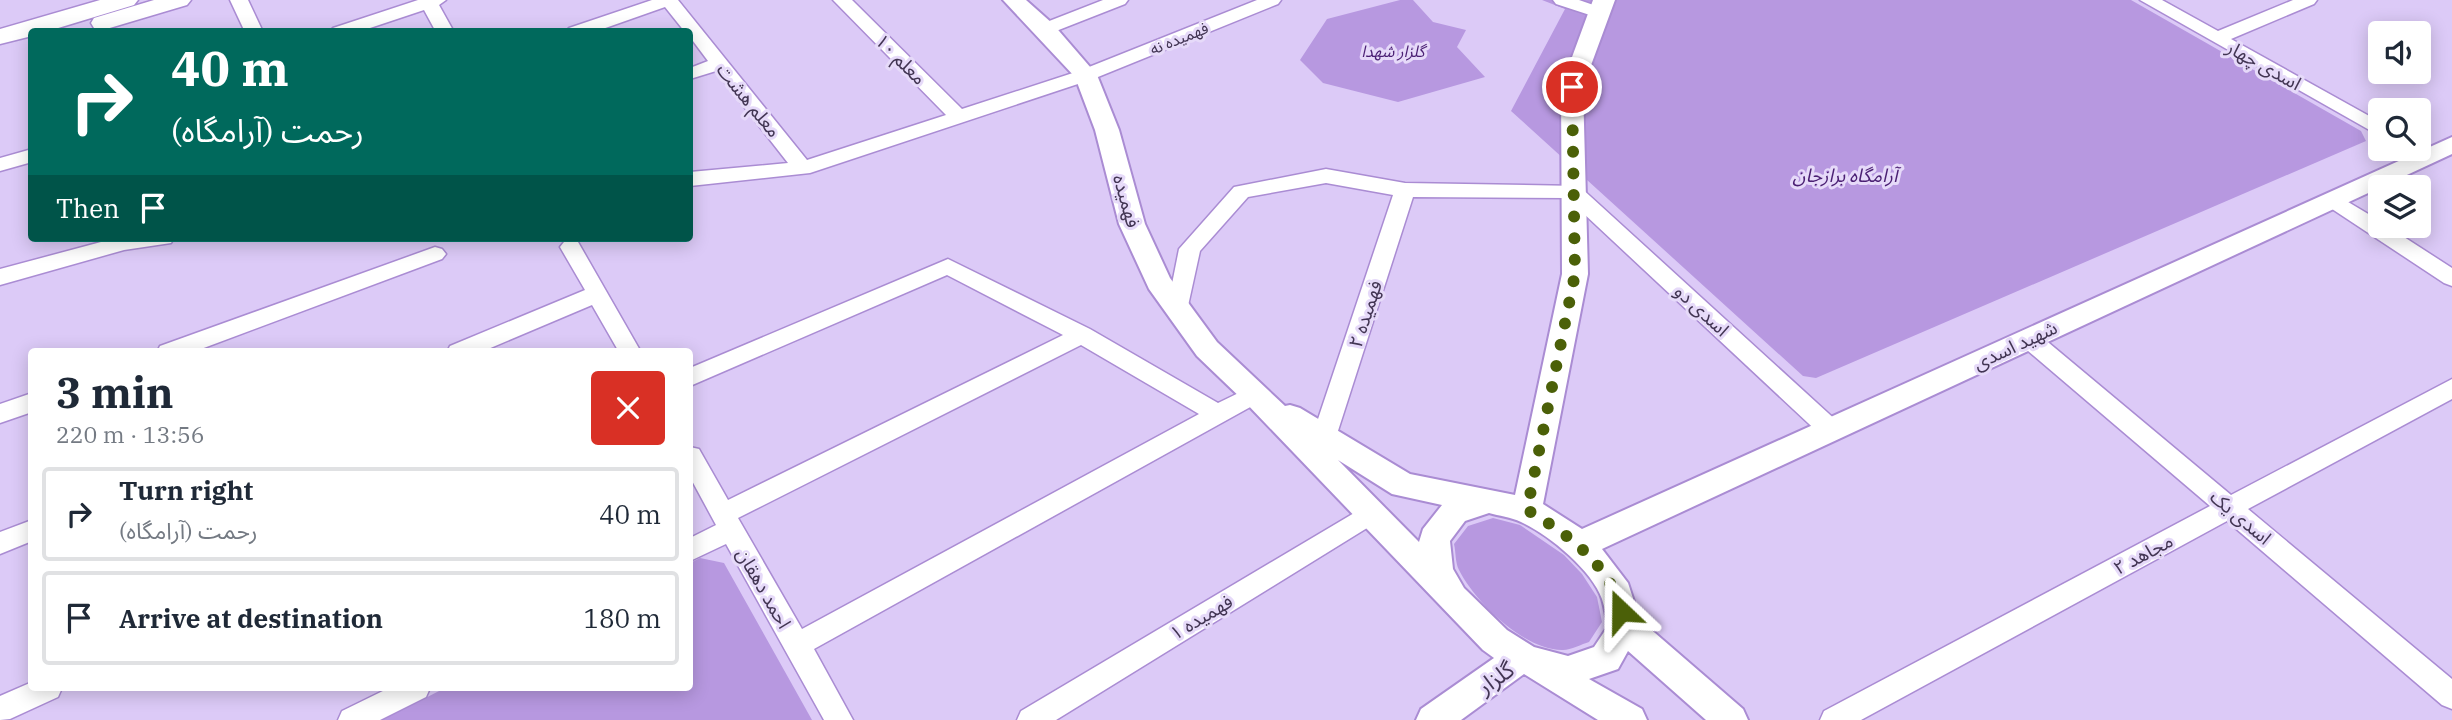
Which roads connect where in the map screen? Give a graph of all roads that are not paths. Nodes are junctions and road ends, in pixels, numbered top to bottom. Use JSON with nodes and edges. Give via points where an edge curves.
{"nodes":[{"id":1,"x":126,"y":0,"type":"edge"},
{"id":2,"x":179,"y":0,"type":"edge"},
{"id":3,"x":239,"y":0,"type":"edge"},
{"id":4,"x":669,"y":0,"type":"edge"},
{"id":5,"x":842,"y":0,"type":"edge"},
{"id":6,"x":1014,"y":0,"type":"edge"},
{"id":7,"x":1119,"y":0,"type":"edge"},
{"id":8,"x":1272,"y":0,"type":"edge"},
{"id":9,"x":1562,"y":0,"type":"edge"},
{"id":10,"x":2149,"y":0,"type":"edge"},
{"id":11,"x":2308,"y":0,"type":"edge"},
{"id":12,"x":431,"y":1,"type":"edge"},
{"id":13,"x":1601,"y":6,"type":"edge"},
{"id":14,"x":31,"y":28,"type":"edge"},
{"id":15,"x":88,"y":28,"type":"edge"},
{"id":16,"x":252,"y":28,"type":"edge"},
{"id":17,"x":351,"y":28,"type":"edge"},
{"id":18,"x":443,"y":28,"type":"edge"},
{"id":19,"x":587,"y":28,"type":"edge"},
{"id":20,"x":692,"y":28,"type":"edge"},
{"id":21,"x":28,"y":29,"type":"edge"},
{"id":22,"x":1045,"y":29,"type":"junction"},
{"id":23,"x":693,"y":30,"type":"edge"},
{"id":24,"x":0,"y":37,"type":"edge"},
{"id":25,"x":2217,"y":38,"type":"junction"},
{"id":26,"x":28,"y":46,"type":"edge"},
{"id":27,"x":0,"y":54,"type":"edge"},
{"id":28,"x":720,"y":63,"type":"junction"},
{"id":29,"x":693,"y":73,"type":"edge"},
{"id":30,"x":1086,"y":75,"type":"junction"},
{"id":31,"x":960,"y":118,"type":"junction"},
{"id":32,"x":2368,"y":123,"type":"edge"},
{"id":33,"x":28,"y":156,"type":"edge"},
{"id":34,"x":2409,"y":161,"type":"edge"},
{"id":35,"x":0,"y":165,"type":"edge"},
{"id":36,"x":803,"y":168,"type":"junction"},
{"id":37,"x":693,"y":179,"type":"edge"},
{"id":38,"x":1405,"y":191,"type":"junction"},
{"id":39,"x":1572,"y":191,"type":"junction"},
{"id":40,"x":2333,"y":200,"type":"junction"},
{"id":41,"x":132,"y":242,"type":"edge"},
{"id":42,"x":570,"y":247,"type":"dead end"},
{"id":43,"x":435,"y":254,"type":"dead end"},
{"id":44,"x":0,"y":277,"type":"edge"},
{"id":45,"x":2452,"y":278,"type":"edge"},
{"id":46,"x":597,"y":294,"type":"junction"},
{"id":47,"x":1178,"y":309,"type":"junction"},
{"id":48,"x":1082,"y":335,"type":"junction"},
{"id":49,"x":2029,"y":339,"type":"junction"},
{"id":50,"x":179,"y":348,"type":"edge"},
{"id":51,"x":468,"y":348,"type":"edge"},
{"id":52,"x":628,"y":348,"type":"edge"},
{"id":53,"x":693,"y":376,"type":"edge"},
{"id":54,"x":2452,"y":388,"type":"edge"},
{"id":55,"x":1255,"y":394,"type":"junction"},
{"id":56,"x":28,"y":404,"type":"edge"},
{"id":57,"x":0,"y":414,"type":"edge"},
{"id":58,"x":1218,"y":414,"type":"junction"},
{"id":59,"x":1831,"y":430,"type":"junction"},
{"id":60,"x":1324,"y":437,"type":"junction"},
{"id":61,"x":693,"y":462,"type":"edge"},
{"id":62,"x":1489,"y":501,"type":"junction"},
{"id":63,"x":2229,"y":508,"type":"junction"},
{"id":64,"x":1527,"y":510,"type":"junction"},
{"id":65,"x":1371,"y":513,"type":"junction"},
{"id":66,"x":726,"y":522,"type":"junction"},
{"id":67,"x":28,"y":532,"type":"edge"},
{"id":68,"x":0,"y":543,"type":"edge"},
{"id":69,"x":1579,"y":545,"type":"junction"},
{"id":70,"x":693,"y":548,"type":"edge"},
{"id":71,"x":1453,"y":598,"type":"junction"},
{"id":72,"x":1625,"y":628,"type":"junction"},
{"id":73,"x":797,"y":645,"type":"junction"},
{"id":74,"x":1524,"y":659,"type":"junction"},
{"id":75,"x":41,"y":691,"type":"edge"},
{"id":76,"x":410,"y":691,"type":"edge"},
{"id":77,"x":2452,"y":696,"type":"edge"},
{"id":78,"x":0,"y":710,"type":"edge"},
{"id":79,"x":352,"y":720,"type":"edge"},
{"id":80,"x":839,"y":720,"type":"edge"},
{"id":81,"x":1031,"y":720,"type":"edge"},
{"id":82,"x":1433,"y":720,"type":"edge"},
{"id":83,"x":1630,"y":720,"type":"edge"},
{"id":84,"x":1731,"y":720,"type":"edge"},
{"id":85,"x":1834,"y":720,"type":"edge"}],
"edges":[{"from":1,"to":14,"type":"main road"},
{"from":2,"to":15,"type":"main road"},
{"from":3,"to":16,"type":"street"},
{"from":4,"to":19,"type":"street"},
{"from":4,"to":20,"type":"street","name":"معلم هشت"},
{"from":5,"to":31,"type":"street","name":"معلم ۱۰"},
{"from":6,"to":22,"type":"street","name":"فهمیده"},
{"from":7,"to":22,"type":"street"},
{"from":8,"to":30,"type":"street","name":"فهمیده نه"},
{"from":9,"to":13,"type":"street"},
{"from":10,"to":25,"type":"street","name":"اسدی چهار"},
{"from":11,"to":25,"type":"street"},
{"from":12,"to":17,"type":"street"},
{"from":12,"to":18,"type":"street"},
{"from":13,"to":39,"type":"street","via":[[1572,87]]},
{"from":21,"to":24,"type":"main road"},
{"from":22,"to":30,"type":"street","name":"فهمیده"},
{"from":23,"to":28,"type":"street","name":"معلم هشت"},
{"from":25,"to":32,"type":"street","name":"اسدی چهار"},
{"from":26,"to":27,"type":"main road"},
{"from":28,"to":29,"type":"street"},
{"from":28,"to":36,"type":"street","name":"معلم هشت"},
{"from":30,"to":31,"type":"street","name":"فهمیده نه"},
{"from":30,"to":47,"type":"street","name":"فهمیده","via":[[1107,130],[1132,224],[1158,282]]},
{"from":31,"to":36,"type":"street","name":"فهمیده نه"},
{"from":33,"to":35,"type":"street"},
{"from":34,"to":40,"type":"street","name":"شهید اسدی"},
{"from":36,"to":37,"type":"street","name":"فهمیده نه"},
{"from":38,"to":39,"type":"street"},
{"from":38,"to":47,"type":"street","via":[[1326,176],[1241,192],[1190,249]]},
{"from":38,"to":60,"type":"street","name":"فهمیده ۲"},
{"from":39,"to":59,"type":"street","name":"اسدی دو"},
{"from":39,"to":64,"type":"street","via":[[1575,274]]},
{"from":40,"to":45,"type":"street"},
{"from":40,"to":49,"type":"street","name":"شهید اسدی"},
{"from":41,"to":44,"type":"street"},
{"from":42,"to":46,"type":"street"},
{"from":43,"to":50,"type":"street"},
{"from":46,"to":51,"type":"street"},
{"from":46,"to":52,"type":"street"},
{"from":47,"to":55,"type":"street","name":"فهمیده","via":[[1207,349]]},
{"from":48,"to":53,"type":"street","via":[[948,266]]},
{"from":48,"to":58,"type":"street"},
{"from":48,"to":66,"type":"street"},
{"from":49,"to":59,"type":"street","name":"شهید اسدی"},
{"from":49,"to":63,"type":"street","name":"اسدی یک"},
{"from":54,"to":63,"type":"street","name":"مجاهد ۲"},
{"from":55,"to":58,"type":"street"},
{"from":55,"to":60,"type":"street"},
{"from":55,"to":65,"type":"street"},
{"from":56,"to":57,"type":"street"},
{"from":58,"to":73,"type":"street"},
{"from":59,"to":69,"type":"street","name":"شهید اسدی"},
{"from":60,"to":62,"type":"street","via":[[1403,485]]},
{"from":61,"to":66,"type":"street","name":"احمد دهقان"},
{"from":62,"to":64,"type":"street"},
{"from":62,"to":71,"type":"street","via":[[1454,512],[1434,538],[1437,571]]},
{"from":63,"to":77,"type":"street","name":"اسدی یک"},
{"from":63,"to":85,"type":"street","name":"مجاهد ۲"},
{"from":64,"to":69,"type":"street"},
{"from":65,"to":71,"type":"street"},
{"from":65,"to":81,"type":"street","name":"فهمیده ۱"},
{"from":66,"to":70,"type":"street"},
{"from":66,"to":73,"type":"street","name":"احمد دهقان"},
{"from":67,"to":68,"type":"street"},
{"from":69,"to":72,"type":"street","via":[[1617,593]]},
{"from":71,"to":74,"type":"street","via":[[1488,633]]},
{"from":72,"to":74,"type":"street","via":[[1606,658],[1568,671]]},
{"from":72,"to":84,"type":"street"},
{"from":73,"to":80,"type":"street","name":"احمد دهقان"},
{"from":74,"to":82,"type":"street","name":"گلزار"},
{"from":74,"to":83,"type":"street"},
{"from":75,"to":78,"type":"street"},
{"from":76,"to":79,"type":"street"}]}
